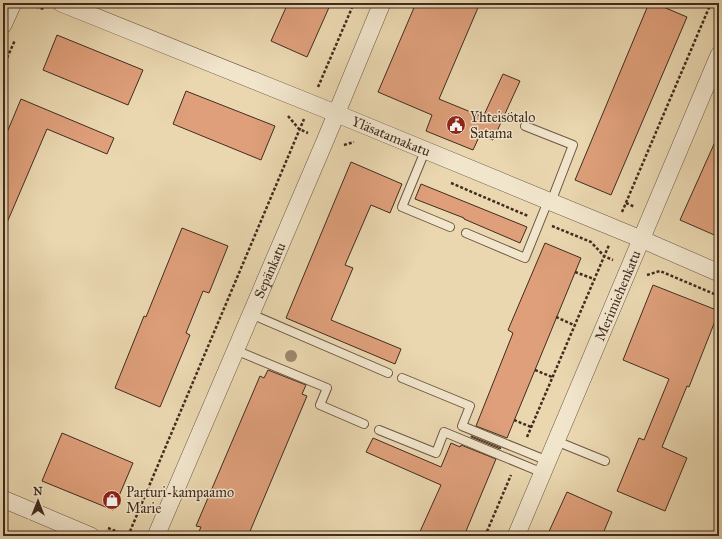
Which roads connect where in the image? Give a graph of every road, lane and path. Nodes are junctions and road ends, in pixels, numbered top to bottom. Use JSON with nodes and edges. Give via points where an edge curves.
{"nodes":[{"id":1,"x":13,"y":3,"type":"edge"},
{"id":2,"x":61,"y":3,"type":"edge"},
{"id":3,"x":354,"y":3,"type":"edge"},
{"id":4,"x":382,"y":3,"type":"edge"},
{"id":5,"x":711,"y":3,"type":"edge"},
{"id":6,"x":3,"y":25,"type":"edge"},
{"id":7,"x":719,"y":55,"type":"edge"},
{"id":8,"x":310,"y":103,"type":"junction"},
{"id":9,"x":335,"y":113,"type":"junction"},
{"id":10,"x":525,"y":126,"type":"dead end"},
{"id":11,"x":353,"y":142,"type":"dead end"},
{"id":12,"x":360,"y":145,"type":"dead end"},
{"id":13,"x":426,"y":151,"type":"junction"},
{"id":14,"x":447,"y":182,"type":"dead end"},
{"id":15,"x":549,"y":202,"type":"junction"},
{"id":16,"x":540,"y":221,"type":"junction"},
{"id":17,"x":450,"y":226,"type":"dead end"},
{"id":18,"x":615,"y":229,"type":"junction"},
{"id":19,"x":466,"y":233,"type":"dead end"},
{"id":20,"x":641,"y":239,"type":"junction"},
{"id":21,"x":604,"y":256,"type":"junction"},
{"id":22,"x":660,"y":271,"type":"dead end"},
{"id":23,"x":576,"y":272,"type":"dead end"},
{"id":24,"x":719,"y":273,"type":"edge"},
{"id":25,"x":594,"y":279,"type":"junction"},
{"id":26,"x":719,"y":296,"type":"edge"},
{"id":27,"x":251,"y":314,"type":"junction"},
{"id":28,"x":556,"y":317,"type":"dead end"},
{"id":29,"x":574,"y":325,"type":"junction"},
{"id":30,"x":235,"y":350,"type":"junction"},
{"id":31,"x":535,"y":370,"type":"dead end"},
{"id":32,"x":388,"y":373,"type":"dead end"},
{"id":33,"x":552,"y":377,"type":"junction"},
{"id":34,"x":402,"y":378,"type":"dead end"},
{"id":35,"x":514,"y":420,"type":"dead end"},
{"id":36,"x":364,"y":424,"type":"dead end"},
{"id":37,"x":531,"y":427,"type":"junction"},
{"id":38,"x":379,"y":430,"type":"dead end"},
{"id":39,"x":556,"y":441,"type":"junction"},
{"id":40,"x":521,"y":450,"type":"junction"},
{"id":41,"x":605,"y":461,"type":"dead end"},
{"id":42,"x":516,"y":462,"type":"junction"},
{"id":43,"x":545,"y":467,"type":"junction"},
{"id":44,"x":3,"y":499,"type":"edge"},
{"id":45,"x":91,"y":536,"type":"edge"},
{"id":46,"x":128,"y":536,"type":"edge"},
{"id":47,"x":156,"y":536,"type":"edge"},
{"id":48,"x":485,"y":536,"type":"edge"},
{"id":49,"x":516,"y":536,"type":"edge"}],
"edges":[{"from":1,"to":6,"type":"street"},
{"from":2,"to":8,"type":"street","name":"Yläsatamakatu"},
{"from":3,"to":8,"type":"path"},
{"from":4,"to":9,"type":"street","name":"Sepänkatu"},
{"from":5,"to":18,"type":"path"},
{"from":7,"to":20,"type":"street","name":"Merimiehenkatu"},
{"from":8,"to":9,"type":"street","name":"Yläsatamakatu"},
{"from":8,"to":46,"type":"path"},
{"from":9,"to":13,"type":"street","name":"Yläsatamakatu"},
{"from":9,"to":27,"type":"street","name":"Sepänkatu"},
{"from":10,"to":15,"type":"lane","via":[[573,145]]},
{"from":11,"to":12,"type":"path"},
{"from":13,"to":15,"type":"street","name":"Yläsatamakatu"},
{"from":13,"to":17,"type":"lane","via":[[402,207]]},
{"from":14,"to":16,"type":"path"},
{"from":15,"to":16,"type":"lane"},
{"from":15,"to":18,"type":"street","name":"Yläsatamakatu"},
{"from":16,"to":19,"type":"lane","via":[[525,258]]},
{"from":16,"to":21,"type":"path","via":[[591,242]]},
{"from":18,"to":20,"type":"street","name":"Yläsatamakatu"},
{"from":18,"to":21,"type":"path"},
{"from":20,"to":24,"type":"street","name":"Yläsatamakatu"},
{"from":20,"to":39,"type":"street","name":"Merimiehenkatu"},
{"from":21,"to":25,"type":"path"},
{"from":22,"to":26,"type":"path"},
{"from":23,"to":25,"type":"path"},
{"from":25,"to":29,"type":"path"},
{"from":27,"to":30,"type":"street","name":"Sepänkatu"},
{"from":27,"to":32,"type":"lane"},
{"from":28,"to":29,"type":"path"},
{"from":29,"to":33,"type":"path"},
{"from":30,"to":36,"type":"lane","via":[[327,388],[320,405]]},
{"from":30,"to":47,"type":"street","name":"Sepänkatu"},
{"from":31,"to":33,"type":"path"},
{"from":33,"to":37,"type":"path"},
{"from":34,"to":40,"type":"lane","via":[[470,406],[462,426]]},
{"from":35,"to":37,"type":"path"},
{"from":37,"to":40,"type":"path"},
{"from":38,"to":42,"type":"lane","via":[[436,453],[444,432]]},
{"from":39,"to":41,"type":"lane"},
{"from":39,"to":43,"type":"street","name":"Merimiehenkatu"},
{"from":40,"to":43,"type":"lane"},
{"from":42,"to":43,"type":"lane"},
{"from":42,"to":48,"type":"path"},
{"from":43,"to":49,"type":"street","name":"Merimiehenkatu"},
{"from":44,"to":45,"type":"street"}]}
